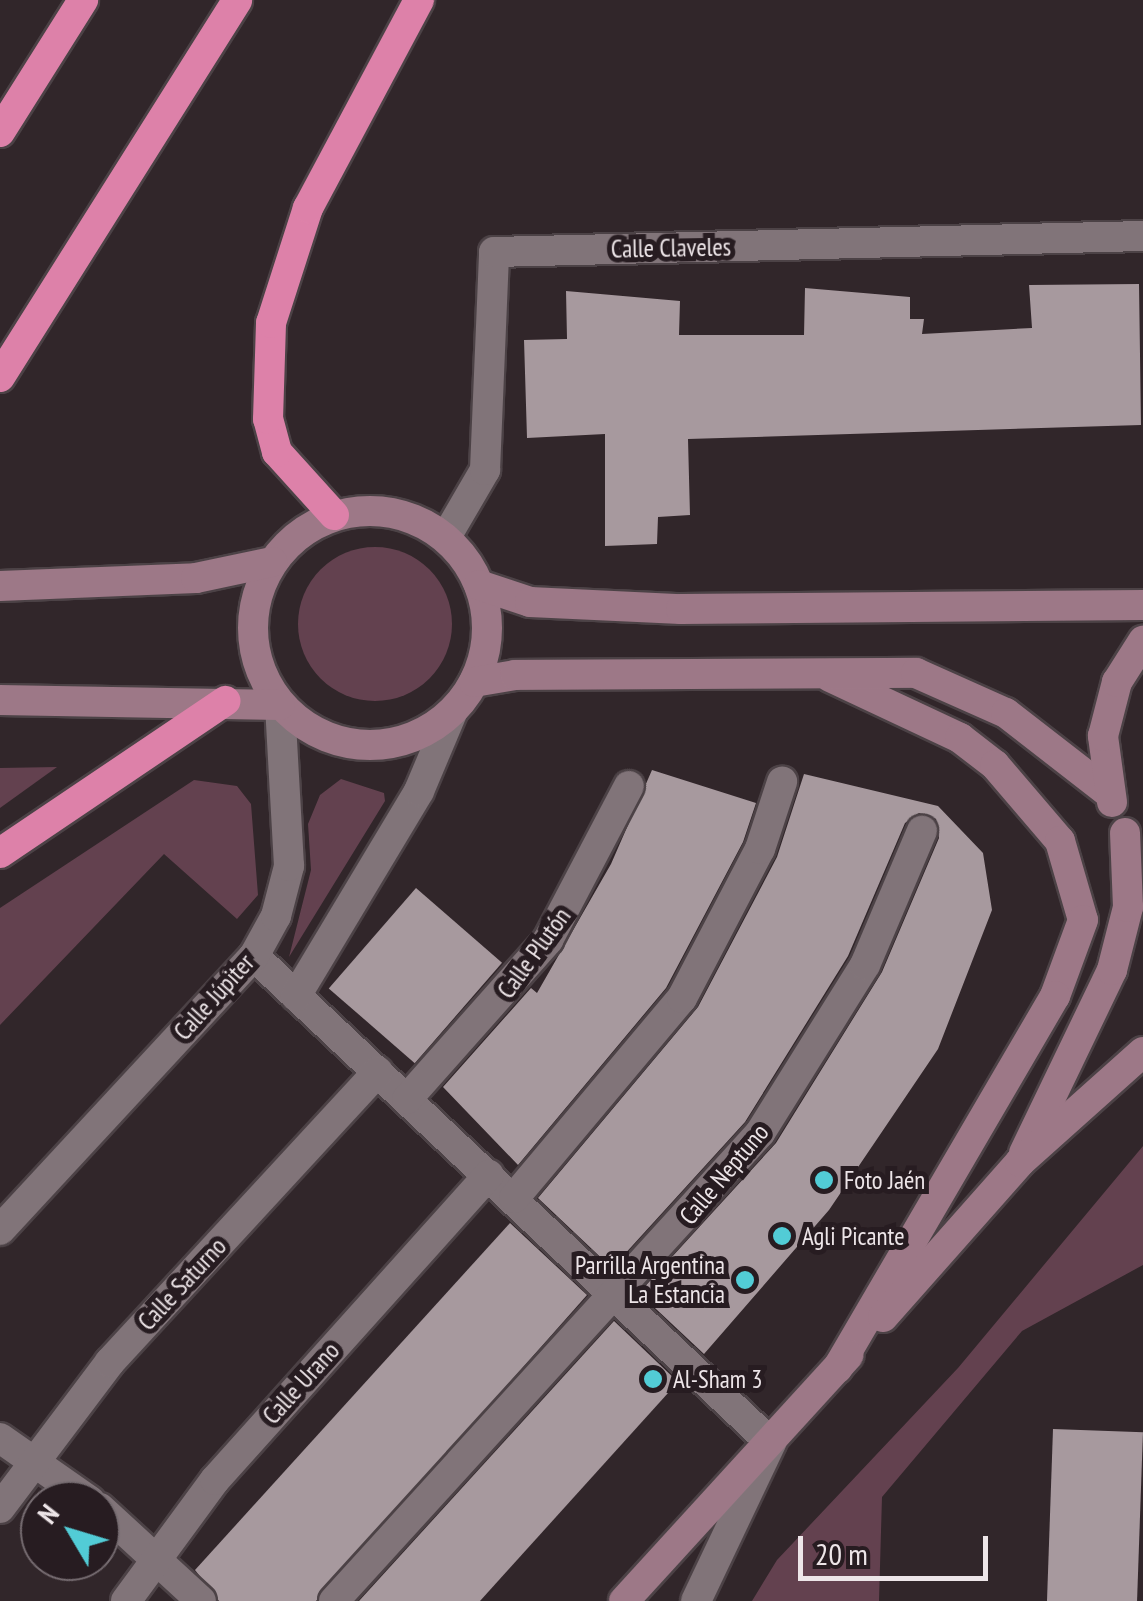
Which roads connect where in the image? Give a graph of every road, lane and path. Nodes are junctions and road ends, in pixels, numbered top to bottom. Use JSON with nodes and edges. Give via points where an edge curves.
{"nodes":[{"id":1,"x":84,"y":0,"type":"edge"},
{"id":2,"x":237,"y":0,"type":"edge"},
{"id":3,"x":419,"y":0,"type":"edge"},
{"id":4,"x":0,"y":132,"type":"edge"},
{"id":5,"x":1143,"y":236,"type":"edge"},
{"id":6,"x":0,"y":377,"type":"edge"},
{"id":7,"x":334,"y":516,"type":"junction"},
{"id":8,"x":446,"y":537,"type":"junction"},
{"id":9,"x":272,"y":562,"type":"junction"},
{"id":10,"x":479,"y":585,"type":"junction"},
{"id":11,"x":0,"y":586,"type":"edge"},
{"id":12,"x":1143,"y":605,"type":"edge"},
{"id":13,"x":1143,"y":641,"type":"edge"},
{"id":14,"x":830,"y":677,"type":"junction"},
{"id":15,"x":474,"y":682,"type":"junction"},
{"id":16,"x":0,"y":700,"type":"edge"},
{"id":17,"x":225,"y":701,"type":"junction"},
{"id":18,"x":280,"y":705,"type":"junction"},
{"id":19,"x":452,"y":713,"type":"junction"},
{"id":20,"x":782,"y":782,"type":"dead end"},
{"id":21,"x":629,"y":786,"type":"dead end"},
{"id":22,"x":1108,"y":792,"type":"junction"},
{"id":23,"x":922,"y":831,"type":"dead end"},
{"id":24,"x":1134,"y":845,"type":"edge"},
{"id":25,"x":0,"y":853,"type":"edge"},
{"id":26,"x":254,"y":956,"type":"junction"},
{"id":27,"x":296,"y":996,"type":"junction"},
{"id":28,"x":1143,"y":1052,"type":"edge"},
{"id":29,"x":378,"y":1072,"type":"junction"},
{"id":30,"x":407,"y":1099,"type":"junction"},
{"id":31,"x":1020,"y":1162,"type":"junction"},
{"id":32,"x":489,"y":1176,"type":"junction"},
{"id":33,"x":514,"y":1198,"type":"junction"},
{"id":34,"x":0,"y":1230,"type":"edge"},
{"id":35,"x":616,"y":1295,"type":"junction"},
{"id":36,"x":838,"y":1368,"type":"junction"},
{"id":37,"x":0,"y":1438,"type":"edge"},
{"id":38,"x":771,"y":1443,"type":"junction"},
{"id":39,"x":32,"y":1460,"type":"junction"},
{"id":40,"x":62,"y":1481,"type":"edge"},
{"id":41,"x":0,"y":1508,"type":"edge"},
{"id":42,"x":120,"y":1525,"type":"edge"},
{"id":43,"x":155,"y":1554,"type":"junction"},
{"id":44,"x":126,"y":1601,"type":"edge"},
{"id":45,"x":201,"y":1601,"type":"edge"},
{"id":46,"x":334,"y":1601,"type":"edge"},
{"id":47,"x":624,"y":1601,"type":"edge"},
{"id":48,"x":696,"y":1601,"type":"edge"}],
"edges":[{"from":1,"to":4,"type":"highway"},
{"from":2,"to":6,"type":"highway"},
{"from":3,"to":7,"type":"highway","via":[[308,208],[272,323],[267,388],[277,452]]},
{"from":5,"to":8,"type":"street","name":"Calle Claveles","via":[[494,252],[486,470]]},
{"from":7,"to":8,"type":"main road","via":[[374,510],[412,517]]},
{"from":7,"to":9,"type":"main road","via":[[298,533]]},
{"from":8,"to":10,"type":"main road"},
{"from":9,"to":11,"type":"main road","via":[[196,578]]},
{"from":9,"to":18,"type":"main road","via":[[256,597],[252,634],[260,672]]},
{"from":10,"to":12,"type":"main road","via":[[530,602],[681,609]]},
{"from":10,"to":15,"type":"main road","via":[[487,645]]},
{"from":13,"to":22,"type":"main road","via":[[1117,682],[1103,736]]},
{"from":14,"to":15,"type":"main road","via":[[515,675]]},
{"from":14,"to":22,"type":"main road","via":[[916,674],[951,682],[1006,713]]},
{"from":14,"to":36,"type":"main road","via":[[960,738],[995,765],[1060,841],[1083,920],[1055,996]]},
{"from":15,"to":19,"type":"main road"},
{"from":16,"to":17,"type":"main road"},
{"from":17,"to":18,"type":"main road"},
{"from":17,"to":25,"type":"highway"},
{"from":18,"to":19,"type":"main road","via":[[344,743],[383,745],[420,735]]},
{"from":18,"to":26,"type":"street","name":"Calle Júpiter","via":[[289,866]]},
{"from":19,"to":27,"type":"street","via":[[419,791]]},
{"from":20,"to":33,"type":"street","via":[[760,849],[682,998]]},
{"from":21,"to":30,"type":"street","name":"Calle Plutón","via":[[548,940]]},
{"from":22,"to":24,"type":"main road"},
{"from":23,"to":35,"type":"street","name":"Calle Neptuno","via":[[866,966],[814,1057],[706,1201]]},
{"from":24,"to":31,"type":"main road","via":[[1112,970]]},
{"from":26,"to":27,"type":"street"},
{"from":26,"to":34,"type":"street","name":"Calle Júpiter"},
{"from":27,"to":29,"type":"street"},
{"from":28,"to":31,"type":"main road"},
{"from":29,"to":30,"type":"street"},
{"from":29,"to":39,"type":"street","name":"Calle Saturno","via":[[110,1362]]},
{"from":30,"to":32,"type":"street"},
{"from":31,"to":36,"type":"main road"},
{"from":32,"to":33,"type":"street"},
{"from":32,"to":43,"type":"street","name":"Calle Urano"},
{"from":33,"to":35,"type":"street"},
{"from":35,"to":38,"type":"street"},
{"from":35,"to":46,"type":"street","name":"Calle Neptuno"},
{"from":36,"to":38,"type":"main road"},
{"from":37,"to":39,"type":"street"},
{"from":38,"to":47,"type":"main road"},
{"from":38,"to":48,"type":"street"},
{"from":39,"to":40,"type":"street"},
{"from":39,"to":41,"type":"street","name":"Calle Saturno"},
{"from":42,"to":43,"type":"street"},
{"from":43,"to":44,"type":"street","name":"Calle Urano"},
{"from":43,"to":45,"type":"street"}]}
